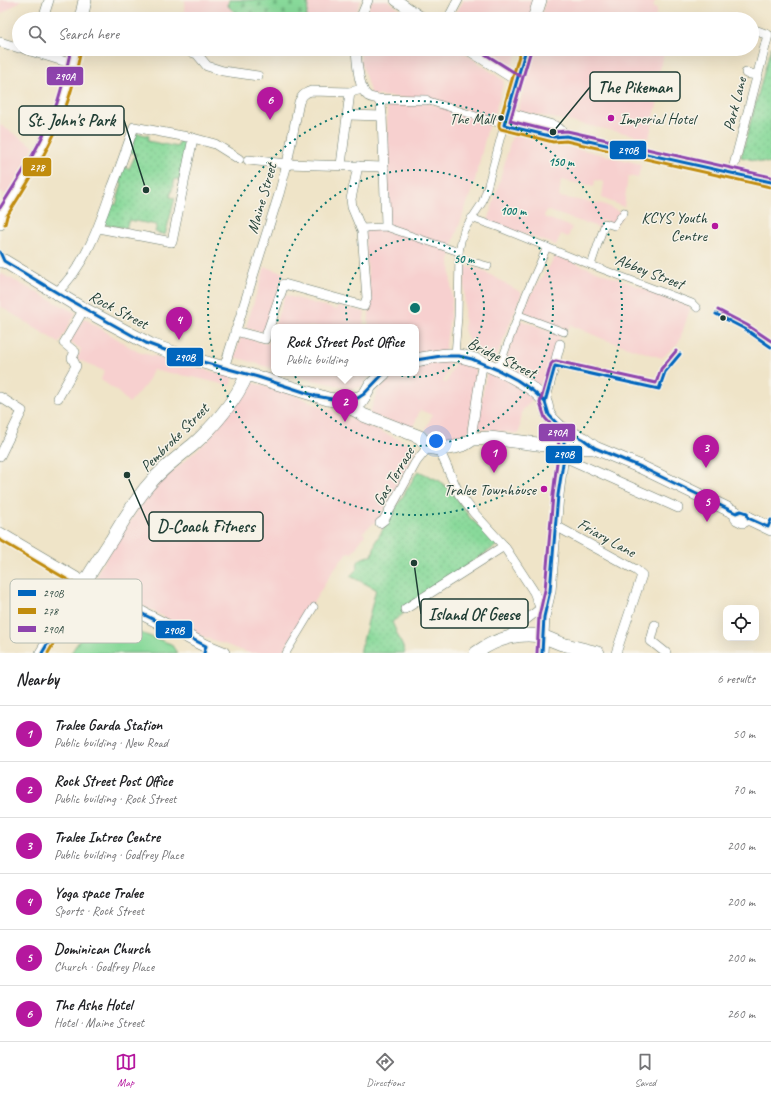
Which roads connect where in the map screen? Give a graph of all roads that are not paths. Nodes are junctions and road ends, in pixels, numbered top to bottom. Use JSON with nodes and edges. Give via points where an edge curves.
{"nodes":[{"id":1,"x":49,"y":0,"type":"edge"},
{"id":2,"x":85,"y":0,"type":"edge"},
{"id":3,"x":368,"y":0,"type":"edge"},
{"id":4,"x":396,"y":0,"type":"edge"},
{"id":5,"x":458,"y":0,"type":"edge"},
{"id":6,"x":540,"y":0,"type":"edge"},
{"id":7,"x":45,"y":12,"type":"edge"},
{"id":8,"x":83,"y":12,"type":"edge"},
{"id":9,"x":363,"y":12,"type":"edge"},
{"id":10,"x":413,"y":12,"type":"edge"},
{"id":11,"x":452,"y":12,"type":"edge"},
{"id":12,"x":536,"y":12,"type":"edge"},
{"id":13,"x":759,"y":32,"type":"edge"},
{"id":14,"x":0,"y":42,"type":"edge"},
{"id":15,"x":12,"y":46,"type":"edge"},
{"id":16,"x":48,"y":56,"type":"edge"},
{"id":17,"x":75,"y":56,"type":"edge"},
{"id":18,"x":198,"y":56,"type":"edge"},
{"id":19,"x":356,"y":56,"type":"edge"},
{"id":20,"x":479,"y":56,"type":"edge"},
{"id":21,"x":524,"y":56,"type":"edge"},
{"id":22,"x":73,"y":64,"type":"junction"},
{"id":23,"x":746,"y":73,"type":"dead end"},
{"id":24,"x":756,"y":75,"type":"junction"},
{"id":25,"x":258,"y":76,"type":"dead end"},
{"id":26,"x":517,"y":80,"type":"junction"},
{"id":27,"x":363,"y":90,"type":"junction"},
{"id":28,"x":350,"y":92,"type":"junction"},
{"id":29,"x":378,"y":99,"type":"junction"},
{"id":30,"x":426,"y":100,"type":"joint"},
{"id":31,"x":348,"y":115,"type":"junction"},
{"id":32,"x":382,"y":116,"type":"junction"},
{"id":33,"x":505,"y":119,"type":"junction"},
{"id":34,"x":193,"y":138,"type":"junction"},
{"id":35,"x":287,"y":164,"type":"junction"},
{"id":36,"x":341,"y":166,"type":"junction"},
{"id":37,"x":358,"y":166,"type":"junction"},
{"id":38,"x":384,"y":167,"type":"junction"},
{"id":39,"x":732,"y":173,"type":"junction"},
{"id":40,"x":771,"y":182,"type":"edge"},
{"id":41,"x":624,"y":212,"type":"dead end"},
{"id":42,"x":1,"y":217,"type":"edge"},
{"id":43,"x":471,"y":218,"type":"junction"},
{"id":44,"x":386,"y":226,"type":"junction"},
{"id":45,"x":98,"y":228,"type":"junction"},
{"id":46,"x":360,"y":228,"type":"junction"},
{"id":47,"x":547,"y":247,"type":"junction"},
{"id":48,"x":459,"y":255,"type":"junction"},
{"id":49,"x":1,"y":258,"type":"edge"},
{"id":50,"x":591,"y":265,"type":"junction"},
{"id":51,"x":488,"y":266,"type":"dead end"},
{"id":52,"x":56,"y":293,"type":"junction"},
{"id":53,"x":697,"y":308,"type":"dead end"},
{"id":54,"x":84,"y":309,"type":"junction"},
{"id":55,"x":519,"y":315,"type":"junction"},
{"id":56,"x":235,"y":331,"type":"junction"},
{"id":57,"x":564,"y":332,"type":"dead end"},
{"id":58,"x":560,"y":344,"type":"dead end"},
{"id":59,"x":456,"y":355,"type":"junction"},
{"id":60,"x":419,"y":360,"type":"edge"},
{"id":61,"x":224,"y":368,"type":"junction"},
{"id":62,"x":482,"y":368,"type":"junction"},
{"id":63,"x":498,"y":370,"type":"junction"},
{"id":64,"x":247,"y":374,"type":"junction"},
{"id":65,"x":381,"y":376,"type":"edge"},
{"id":66,"x":364,"y":395,"type":"junction"},
{"id":67,"x":0,"y":397,"type":"edge"},
{"id":68,"x":58,"y":398,"type":"dead end"},
{"id":69,"x":341,"y":401,"type":"junction"},
{"id":70,"x":544,"y":402,"type":"junction"},
{"id":71,"x":359,"y":412,"type":"junction"},
{"id":72,"x":561,"y":428,"type":"junction"},
{"id":73,"x":473,"y":439,"type":"junction"},
{"id":74,"x":433,"y":448,"type":"junction"},
{"id":75,"x":598,"y":449,"type":"junction"},
{"id":76,"x":564,"y":452,"type":"junction"},
{"id":77,"x":0,"y":456,"type":"edge"},
{"id":78,"x":678,"y":508,"type":"dead end"},
{"id":79,"x":382,"y":522,"type":"dead end"},
{"id":80,"x":770,"y":525,"type":"edge"},
{"id":81,"x":556,"y":526,"type":"junction"},
{"id":82,"x":0,"y":534,"type":"edge"},
{"id":83,"x":504,"y":546,"type":"junction"},
{"id":84,"x":76,"y":579,"type":"edge"},
{"id":85,"x":86,"y":579,"type":"edge"},
{"id":86,"x":550,"y":591,"type":"junction"},
{"id":87,"x":535,"y":597,"type":"junction"},
{"id":88,"x":314,"y":607,"type":"dead end"},
{"id":89,"x":405,"y":609,"type":"dead end"},
{"id":90,"x":542,"y":613,"type":"junction"},
{"id":91,"x":142,"y":614,"type":"edge"},
{"id":92,"x":655,"y":624,"type":"dead end"},
{"id":93,"x":508,"y":638,"type":"junction"},
{"id":94,"x":547,"y":638,"type":"junction"},
{"id":95,"x":48,"y":643,"type":"edge"},
{"id":96,"x":205,"y":650,"type":"edge"},
{"id":97,"x":42,"y":653,"type":"edge"},
{"id":98,"x":223,"y":653,"type":"edge"},
{"id":99,"x":286,"y":653,"type":"edge"},
{"id":100,"x":476,"y":653,"type":"edge"},
{"id":101,"x":542,"y":653,"type":"edge"},
{"id":102,"x":598,"y":653,"type":"edge"},
{"id":103,"x":616,"y":653,"type":"edge"},
{"id":104,"x":666,"y":653,"type":"edge"}],
"edges":[{"from":1,"to":7,"type":"street"},
{"from":2,"to":8,"type":"main road"},
{"from":3,"to":9,"type":"street"},
{"from":4,"to":10,"type":"street"},
{"from":5,"to":11,"type":"street"},
{"from":6,"to":12,"type":"main road"},
{"from":13,"to":24,"type":"street","name":"Park Lane","via":[[768,35]]},
{"from":14,"to":15,"type":"street"},
{"from":16,"to":22,"type":"street"},
{"from":17,"to":22,"type":"main road"},
{"from":18,"to":25,"type":"street","via":[[207,66]]},
{"from":19,"to":27,"type":"street"},
{"from":20,"to":26,"type":"street"},
{"from":21,"to":26,"type":"main road"},
{"from":22,"to":42,"type":"main road","via":[[58,114]]},
{"from":23,"to":24,"type":"street"},
{"from":24,"to":39,"type":"street","name":"Park Lane"},
{"from":26,"to":33,"type":"main road"},
{"from":27,"to":28,"type":"street","name":"Maine Street"},
{"from":27,"to":29,"type":"street","via":[[370,98]]},
{"from":28,"to":31,"type":"street"},
{"from":28,"to":35,"type":"street","name":"Maine Street","via":[[305,93],[299,102]]},
{"from":29,"to":30,"type":"street"},
{"from":29,"to":32,"type":"street"},
{"from":30,"to":33,"type":"street"},
{"from":31,"to":32,"type":"street"},
{"from":31,"to":36,"type":"street"},
{"from":32,"to":38,"type":"street"},
{"from":33,"to":39,"type":"street","via":[[556,127],[566,136]]},
{"from":33,"to":43,"type":"street","via":[[484,198]]},
{"from":34,"to":35,"type":"street","via":[[215,144],[244,159]]},
{"from":34,"to":45,"type":"street","via":[[134,127]]},
{"from":34,"to":45,"type":"street","via":[[172,242]]},
{"from":35,"to":36,"type":"street"},
{"from":35,"to":56,"type":"street","name":"Maine Street"},
{"from":36,"to":37,"type":"street"},
{"from":37,"to":38,"type":"street"},
{"from":37,"to":46,"type":"street","via":[[351,199]]},
{"from":38,"to":44,"type":"street"},
{"from":39,"to":40,"type":"street"},
{"from":41,"to":50,"type":"street","via":[[614,226],[605,223]]},
{"from":43,"to":47,"type":"street","name":"Abbey Street"},
{"from":43,"to":48,"type":"street","via":[[464,230]]},
{"from":44,"to":46,"type":"street"},
{"from":44,"to":48,"type":"street"},
{"from":45,"to":52,"type":"street","via":[[74,274]]},
{"from":46,"to":56,"type":"street","via":[[367,298],[364,306],[284,284],[265,339]]},
{"from":47,"to":50,"type":"street","name":"Abbey Street"},
{"from":47,"to":55,"type":"street"},
{"from":48,"to":51,"type":"street"},
{"from":48,"to":59,"type":"street","name":"Bridge Street"},
{"from":49,"to":52,"type":"main road","name":"Rock Street"},
{"from":50,"to":53,"type":"street","name":"Abbey Street","via":[[692,303]]},
{"from":52,"to":54,"type":"main road","name":"Rock Street"},
{"from":54,"to":61,"type":"main road","name":"Rock Street","via":[[151,345]]},
{"from":54,"to":68,"type":"street","via":[[64,343],[75,352],[72,358],[76,366]]},
{"from":55,"to":57,"type":"street"},
{"from":55,"to":63,"type":"street"},
{"from":56,"to":61,"type":"street","name":"Maine Street"},
{"from":58,"to":70,"type":"street"},
{"from":59,"to":60,"type":"main road"},
{"from":59,"to":62,"type":"main road","name":"Bridge Street","via":[[468,358]]},
{"from":61,"to":64,"type":"main road","name":"Rock Street"},
{"from":62,"to":63,"type":"main road","name":"Bridge Street"},
{"from":62,"to":73,"type":"street"},
{"from":63,"to":70,"type":"main road","name":"Bridge Street","via":[[533,391]]},
{"from":64,"to":69,"type":"main road","name":"Rock Street"},
{"from":64,"to":85,"type":"main road","name":"Pembroke Street","via":[[231,402],[210,427],[163,469],[146,488]]},
{"from":65,"to":66,"type":"main road"},
{"from":66,"to":69,"type":"main road","name":"Rock Street"},
{"from":66,"to":71,"type":"main road"},
{"from":67,"to":77,"type":"street","via":[[22,411]]},
{"from":69,"to":71,"type":"main road","name":"Rock Street","via":[[347,408]]},
{"from":70,"to":72,"type":"main road","name":"Bridge Street","via":[[549,415]]},
{"from":71,"to":74,"type":"main road","name":"Rock Street","via":[[420,437]]},
{"from":72,"to":75,"type":"main road"},
{"from":72,"to":76,"type":"main road","via":[[564,435]]},
{"from":73,"to":74,"type":"main road","via":[[455,448]]},
{"from":73,"to":76,"type":"main road","via":[[490,438]]},
{"from":74,"to":79,"type":"street","name":"Gas Terrace","via":[[419,458]]},
{"from":74,"to":83,"type":"street","via":[[462,498]]},
{"from":75,"to":76,"type":"main road"},
{"from":75,"to":80,"type":"main road","via":[[742,515]]},
{"from":76,"to":78,"type":"street"},
{"from":76,"to":81,"type":"street"},
{"from":81,"to":86,"type":"street"},
{"from":81,"to":103,"type":"street","name":"Friary Lane","via":[[642,575]]},
{"from":82,"to":84,"type":"main road"},
{"from":83,"to":87,"type":"street"},
{"from":83,"to":89,"type":"street"},
{"from":86,"to":87,"type":"street"},
{"from":86,"to":90,"type":"street"},
{"from":87,"to":90,"type":"street"},
{"from":88,"to":99,"type":"street"},
{"from":90,"to":93,"type":"street","via":[[519,625]]},
{"from":90,"to":94,"type":"street"},
{"from":91,"to":96,"type":"main road"},
{"from":92,"to":104,"type":"street","via":[[651,641]]},
{"from":93,"to":94,"type":"main road","via":[[526,635]]},
{"from":93,"to":100,"type":"main road"},
{"from":94,"to":101,"type":"street"},
{"from":94,"to":102,"type":"main road"},
{"from":95,"to":97,"type":"main road","name":"Pembroke Street"},
{"from":96,"to":98,"type":"main road"}]}
